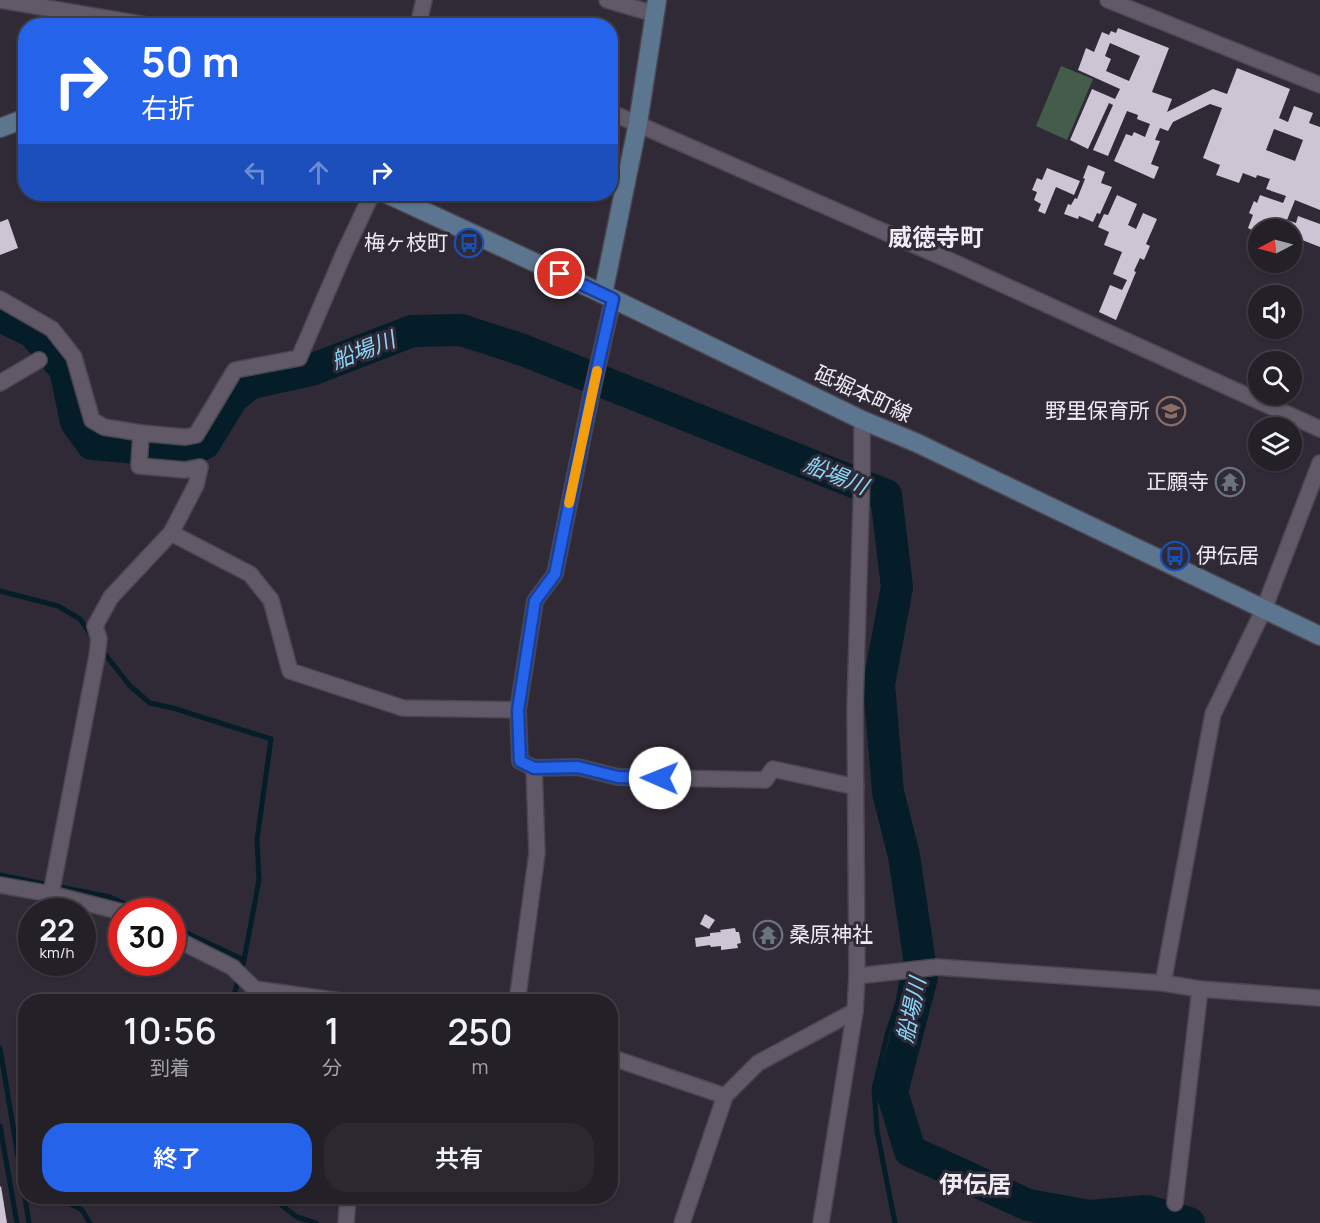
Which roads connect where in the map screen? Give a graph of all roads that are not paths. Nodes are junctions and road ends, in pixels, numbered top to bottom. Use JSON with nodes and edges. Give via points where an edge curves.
{"nodes":[{"id":1,"x":0,"y":0,"type":"edge"},
{"id":2,"x":424,"y":0,"type":"edge"},
{"id":3,"x":607,"y":0,"type":"edge"},
{"id":4,"x":1108,"y":0,"type":"edge"},
{"id":5,"x":656,"y":7,"type":"edge"},
{"id":6,"x":106,"y":18,"type":"edge"},
{"id":7,"x":420,"y":18,"type":"edge"},
{"id":8,"x":1320,"y":85,"type":"edge"},
{"id":9,"x":618,"y":115,"type":"edge"},
{"id":10,"x":18,"y":121,"type":"edge"},
{"id":11,"x":638,"y":123,"type":"junction"},
{"id":12,"x":0,"y":128,"type":"edge"},
{"id":13,"x":369,"y":201,"type":"edge"},
{"id":14,"x":402,"y":201,"type":"edge"},
{"id":15,"x":608,"y":297,"type":"junction"},
{"id":16,"x":0,"y":298,"type":"edge"},
{"id":17,"x":39,"y":360,"type":"dead end"},
{"id":18,"x":0,"y":382,"type":"edge"},
{"id":19,"x":862,"y":420,"type":"junction"},
{"id":20,"x":1320,"y":429,"type":"edge"},
{"id":21,"x":141,"y":433,"type":"junction"},
{"id":22,"x":1320,"y":463,"type":"edge"},
{"id":23,"x":171,"y":533,"type":"junction"},
{"id":24,"x":1264,"y":609,"type":"junction"},
{"id":25,"x":1320,"y":636,"type":"edge"},
{"id":26,"x":518,"y":710,"type":"junction"},
{"id":27,"x":534,"y":768,"type":"junction"},
{"id":28,"x":856,"y":786,"type":"junction"},
{"id":29,"x":0,"y":885,"type":"edge"},
{"id":30,"x":51,"y":894,"type":"junction"},
{"id":31,"x":108,"y":908,"type":"edge"},
{"id":32,"x":186,"y":944,"type":"edge"},
{"id":33,"x":857,"y":976,"type":"junction"},
{"id":34,"x":1163,"y":983,"type":"junction"},
{"id":35,"x":1200,"y":989,"type":"junction"},
{"id":36,"x":290,"y":994,"type":"edge"},
{"id":37,"x":517,"y":994,"type":"edge"},
{"id":38,"x":1320,"y":998,"type":"edge"},
{"id":39,"x":855,"y":1011,"type":"junction"},
{"id":40,"x":618,"y":1060,"type":"edge"},
{"id":41,"x":725,"y":1095,"type":"junction"},
{"id":42,"x":1174,"y":1203,"type":"dead end"},
{"id":43,"x":347,"y":1204,"type":"edge"},
{"id":44,"x":346,"y":1223,"type":"edge"},
{"id":45,"x":682,"y":1223,"type":"edge"},
{"id":46,"x":821,"y":1223,"type":"edge"}],
"edges":[{"from":1,"to":6,"type":"street"},
{"from":2,"to":7,"type":"street"},
{"from":3,"to":5,"type":"street"},
{"from":4,"to":8,"type":"street"},
{"from":5,"to":11,"type":"main road"},
{"from":9,"to":11,"type":"street"},
{"from":10,"to":12,"type":"main road"},
{"from":11,"to":15,"type":"main road"},
{"from":11,"to":20,"type":"street","via":[[960,264]]},
{"from":13,"to":21,"type":"street","via":[[298,358],[235,370],[196,435]]},
{"from":14,"to":15,"type":"main road","name":"砥堀本町線"},
{"from":15,"to":19,"type":"main road","name":"砥堀本町線"},
{"from":15,"to":26,"type":"street","via":[[597,372],[555,574],[535,601]]},
{"from":16,"to":21,"type":"street","via":[[52,329],[74,357],[92,420],[104,427]]},
{"from":17,"to":18,"type":"street"},
{"from":19,"to":24,"type":"main road","name":"砥堀本町線"},
{"from":19,"to":28,"type":"street"},
{"from":21,"to":23,"type":"street","via":[[139,466],[185,470],[200,467],[196,485]]},
{"from":22,"to":24,"type":"street"},
{"from":23,"to":26,"type":"street","via":[[250,574],[271,600],[290,671],[403,708]]},
{"from":23,"to":30,"type":"street","via":[[111,597],[95,626],[99,639],[97,656]]},
{"from":24,"to":25,"type":"main road","name":"砥堀本町線"},
{"from":24,"to":34,"type":"street","via":[[1213,714]]},
{"from":26,"to":27,"type":"street","via":[[520,761]]},
{"from":27,"to":28,"type":"street","via":[[578,767],[618,777],[765,780],[773,769]]},
{"from":27,"to":37,"type":"street","via":[[537,853]]},
{"from":28,"to":33,"type":"street"},
{"from":29,"to":30,"type":"street"},
{"from":30,"to":31,"type":"street"},
{"from":32,"to":36,"type":"street","via":[[232,967],[255,989]]},
{"from":33,"to":34,"type":"street","via":[[937,967]]},
{"from":33,"to":39,"type":"street"},
{"from":34,"to":35,"type":"street"},
{"from":35,"to":38,"type":"street"},
{"from":35,"to":42,"type":"street"},
{"from":39,"to":41,"type":"street","via":[[758,1063]]},
{"from":39,"to":46,"type":"street"},
{"from":40,"to":41,"type":"street"},
{"from":41,"to":45,"type":"street"},
{"from":43,"to":44,"type":"street"}]}
